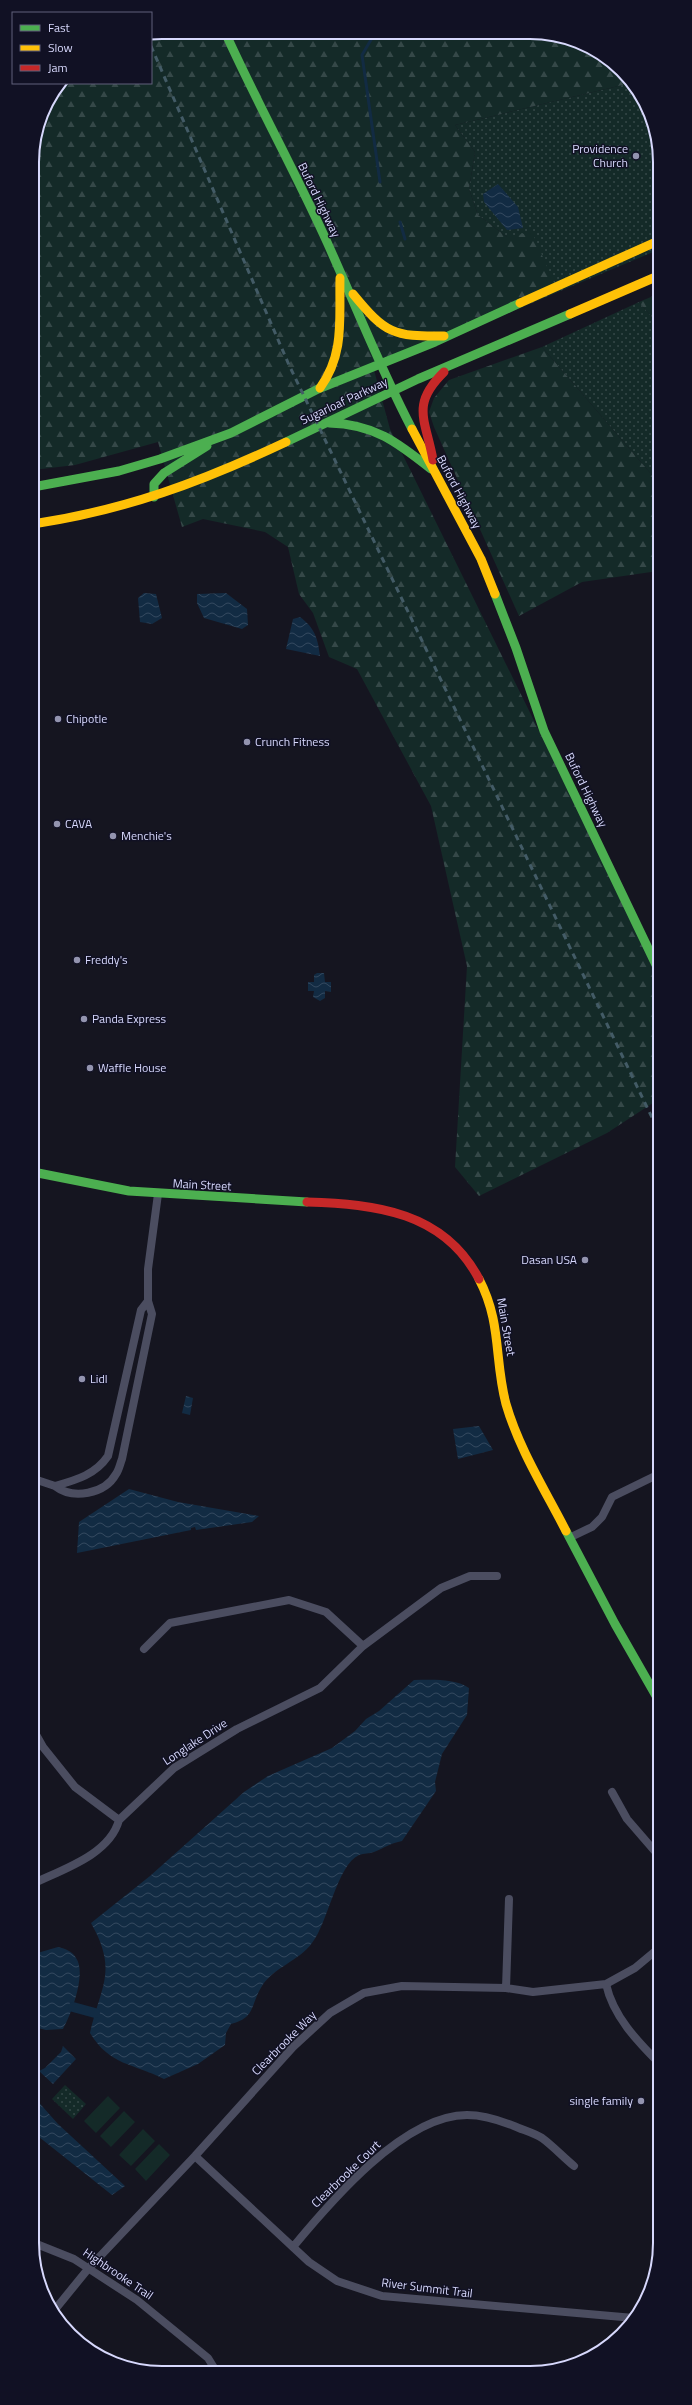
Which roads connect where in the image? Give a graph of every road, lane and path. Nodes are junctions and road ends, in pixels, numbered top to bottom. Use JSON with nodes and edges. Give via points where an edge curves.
{"nodes":[{"id":1,"x":228,"y":39,"type":"edge"},
{"id":2,"x":653,"y":243,"type":"edge"},
{"id":3,"x":342,"y":278,"type":"junction"},
{"id":4,"x":653,"y":278,"type":"edge"},
{"id":5,"x":449,"y":336,"type":"junction"},
{"id":6,"x":380,"y":365,"type":"junction"},
{"id":7,"x":454,"y":365,"type":"junction"},
{"id":8,"x":318,"y":389,"type":"junction"},
{"id":9,"x":392,"y":391,"type":"junction"},
{"id":10,"x":324,"y":423,"type":"junction"},
{"id":11,"x":231,"y":433,"type":"junction"},
{"id":12,"x":434,"y":472,"type":"junction"},
{"id":13,"x":39,"y":486,"type":"edge"},
{"id":14,"x":154,"y":497,"type":"junction"},
{"id":15,"x":39,"y":523,"type":"edge"},
{"id":16,"x":653,"y":959,"type":"edge"},
{"id":17,"x":39,"y":1173,"type":"edge"},
{"id":18,"x":158,"y":1194,"type":"junction"},
{"id":19,"x":148,"y":1301,"type":"junction"},
{"id":20,"x":653,"y":1477,"type":"edge"},
{"id":21,"x":39,"y":1481,"type":"edge"},
{"id":22,"x":55,"y":1486,"type":"junction"},
{"id":23,"x":571,"y":1537,"type":"junction"},
{"id":24,"x":497,"y":1576,"type":"dead end"},
{"id":25,"x":363,"y":1646,"type":"junction"},
{"id":26,"x":144,"y":1649,"type":"dead end"},
{"id":27,"x":653,"y":1690,"type":"edge"},
{"id":28,"x":39,"y":1740,"type":"edge"},
{"id":29,"x":612,"y":1792,"type":"dead end"},
{"id":30,"x":119,"y":1820,"type":"junction"},
{"id":31,"x":653,"y":1849,"type":"edge"},
{"id":32,"x":39,"y":1880,"type":"edge"},
{"id":33,"x":509,"y":1899,"type":"dead end"},
{"id":34,"x":653,"y":1953,"type":"edge"},
{"id":35,"x":606,"y":1984,"type":"junction"},
{"id":36,"x":506,"y":1988,"type":"junction"},
{"id":37,"x":653,"y":2057,"type":"edge"},
{"id":38,"x":195,"y":2156,"type":"junction"},
{"id":39,"x":574,"y":2166,"type":"dead end"},
{"id":40,"x":39,"y":2245,"type":"edge"},
{"id":41,"x":293,"y":2247,"type":"junction"},
{"id":42,"x":88,"y":2269,"type":"junction"},
{"id":43,"x":57,"y":2307,"type":"edge"},
{"id":44,"x":628,"y":2317,"type":"edge"},
{"id":45,"x":213,"y":2366,"type":"edge"}],
"edges":[{"from":1,"to":3,"type":"main road","name":"Buford Highway"},
{"from":2,"to":5,"type":"main road","name":"Sugarloaf Parkway"},
{"from":3,"to":5,"type":"main road","via":[[379,325],[394,333],[413,337]]},
{"from":3,"to":6,"type":"main road","name":"Buford Highway"},
{"from":3,"to":8,"type":"main road","via":[[339,351],[330,376]]},
{"from":4,"to":7,"type":"main road","name":"Sugarloaf Parkway"},
{"from":5,"to":6,"type":"main road","name":"Sugarloaf Parkway"},
{"from":6,"to":8,"type":"main road","name":"Sugarloaf Parkway"},
{"from":6,"to":9,"type":"main road","name":"Buford Highway"},
{"from":7,"to":9,"type":"main road","name":"Sugarloaf Parkway"},
{"from":7,"to":12,"type":"main road","via":[[430,387],[423,399],[421,414]]},
{"from":8,"to":11,"type":"main road","name":"Sugarloaf Parkway"},
{"from":9,"to":10,"type":"main road","name":"Sugarloaf Parkway"},
{"from":9,"to":12,"type":"main road","name":"Buford Highway"},
{"from":10,"to":12,"type":"main road","via":[[346,422],[366,426],[386,435]]},
{"from":10,"to":14,"type":"main road","name":"Sugarloaf Parkway","via":[[206,477]]},
{"from":11,"to":13,"type":"main road","name":"Sugarloaf Parkway","via":[[119,471]]},
{"from":11,"to":14,"type":"main road","via":[[164,474],[154,484]]},
{"from":12,"to":16,"type":"main road","name":"Buford Highway","via":[[480,559],[516,648],[544,731]]},
{"from":14,"to":15,"type":"main road","name":"Sugarloaf Parkway","via":[[94,516]]},
{"from":17,"to":18,"type":"main road","name":"Main Street","via":[[129,1191]]},
{"from":18,"to":19,"type":"street","via":[[148,1270]]},
{"from":18,"to":23,"type":"main road","name":"Main Street","via":[[346,1202],[405,1214],[432,1227],[457,1245],[475,1268],[489,1298],[496,1328],[503,1390],[513,1426],[524,1452]]},
{"from":19,"to":22,"type":"street","via":[[141,1310],[108,1456],[94,1471],[84,1477]]},
{"from":19,"to":22,"type":"street","via":[[152,1314],[122,1460],[116,1475],[106,1485],[86,1494],[68,1492]]},
{"from":20,"to":23,"type":"street","via":[[612,1497],[602,1517],[592,1527]]},
{"from":21,"to":22,"type":"street"},
{"from":23,"to":27,"type":"main road","name":"Main Street","via":[[615,1624]]},
{"from":24,"to":25,"type":"street","name":"Longlake Drive","via":[[470,1576],[441,1588]]},
{"from":25,"to":26,"type":"street","via":[[326,1612],[289,1600],[170,1623]]},
{"from":25,"to":30,"type":"street","name":"Longlake Drive","via":[[320,1688],[236,1729],[174,1768]]},
{"from":28,"to":30,"type":"street","via":[[75,1787]]},
{"from":29,"to":31,"type":"street","via":[[627,1819]]},
{"from":30,"to":32,"type":"street","name":"Longlake Drive","via":[[116,1832],[98,1850]]},
{"from":33,"to":36,"type":"street"},
{"from":34,"to":35,"type":"street","name":"Clearbrooke Way","via":[[635,1968]]},
{"from":35,"to":36,"type":"street","name":"Clearbrooke Way","via":[[533,1992]]},
{"from":35,"to":37,"type":"street","via":[[621,2020]]},
{"from":36,"to":38,"type":"street","name":"Clearbrooke Way","via":[[402,1986],[364,1993],[330,2014],[293,2047]]},
{"from":38,"to":41,"type":"street","name":"River Summit Trail"},
{"from":38,"to":42,"type":"street","name":"Clearbrooke Way"},
{"from":39,"to":41,"type":"street","name":"Clearbrooke Court","via":[[541,2137],[496,2119],[467,2115],[438,2121],[418,2129],[380,2155],[316,2219]]},
{"from":40,"to":42,"type":"street","name":"Highbrooke Trail","via":[[74,2259]]},
{"from":41,"to":44,"type":"street","name":"River Summit Trail","via":[[309,2262],[337,2281],[382,2296]]},
{"from":42,"to":43,"type":"street","name":"Clearbrooke Way"},
{"from":42,"to":45,"type":"street","name":"Highbrooke Trail","via":[[137,2300],[208,2358]]}]}
